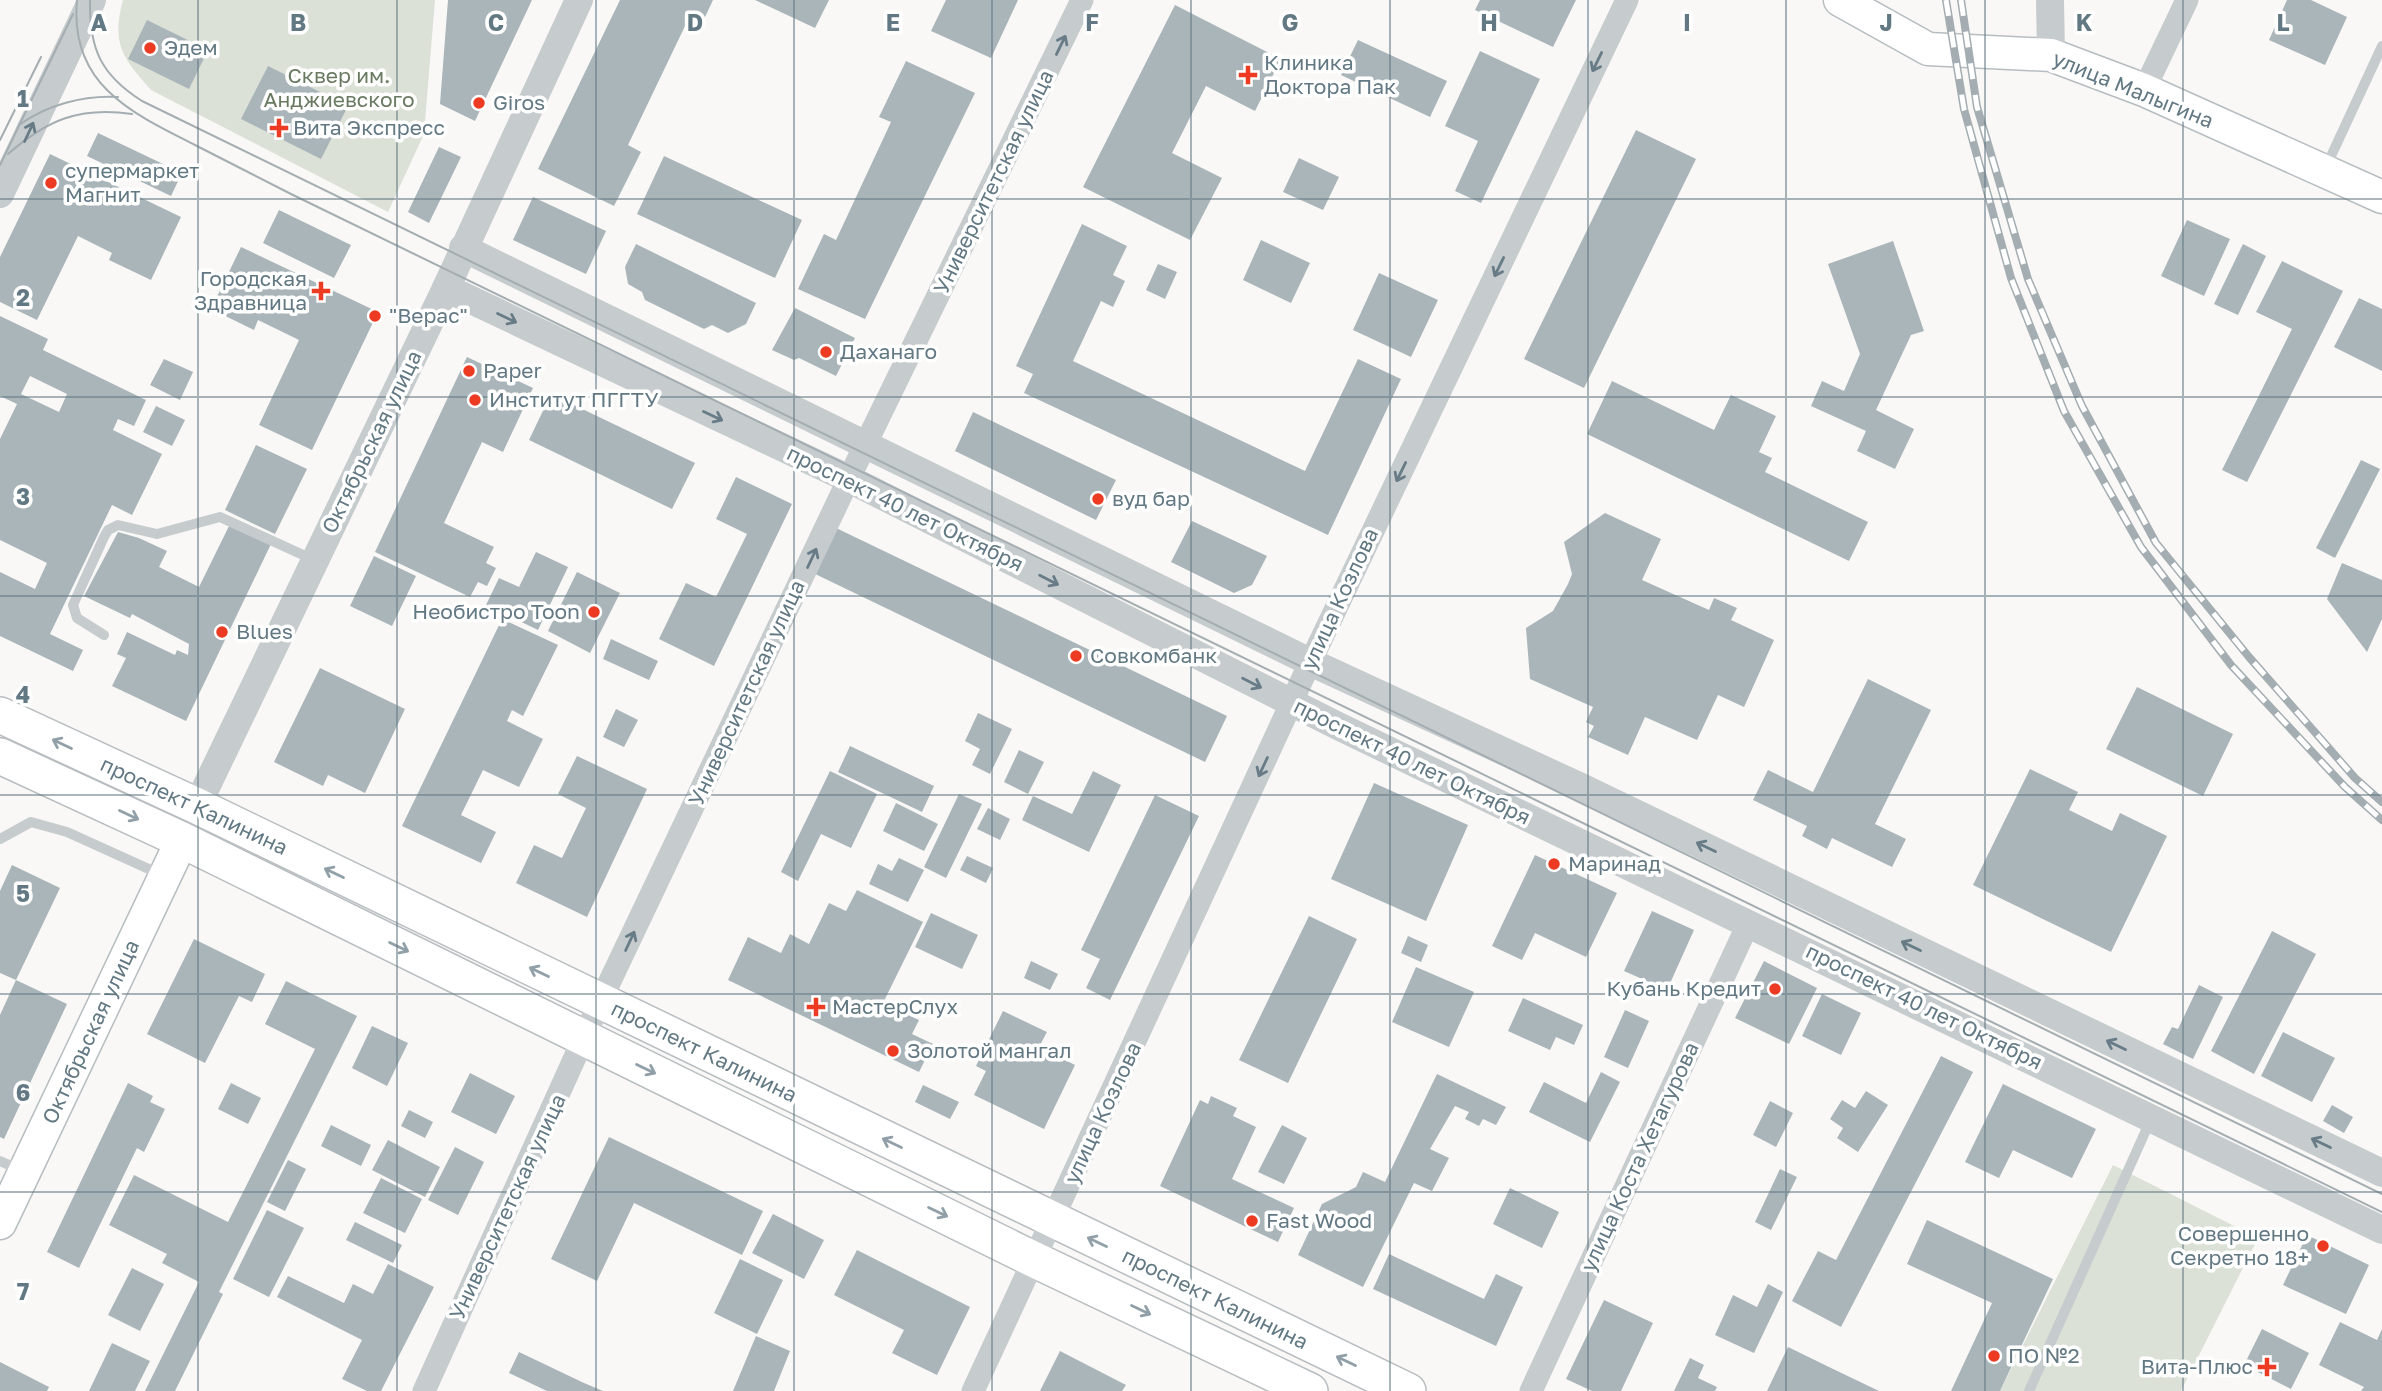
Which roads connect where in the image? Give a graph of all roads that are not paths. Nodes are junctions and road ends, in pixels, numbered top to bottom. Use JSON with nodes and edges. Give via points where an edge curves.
{"nodes":[{"id":1,"x":92,"y":0,"type":"edge"},
{"id":2,"x":579,"y":0,"type":"edge"},
{"id":3,"x":1082,"y":0,"type":"edge"},
{"id":4,"x":1627,"y":0,"type":"edge"},
{"id":5,"x":1840,"y":0,"type":"edge"},
{"id":6,"x":2050,"y":0,"type":"edge"},
{"id":7,"x":2187,"y":0,"type":"edge"},
{"id":8,"x":2382,"y":46,"type":"edge"},
{"id":9,"x":2051,"y":55,"type":"junction"},
{"id":10,"x":2144,"y":90,"type":"junction"},
{"id":11,"x":2324,"y":173,"type":"junction"},
{"id":12,"x":0,"y":194,"type":"edge"},
{"id":13,"x":2382,"y":197,"type":"edge"},
{"id":14,"x":463,"y":247,"type":"junction"},
{"id":15,"x":446,"y":288,"type":"junction"},
{"id":16,"x":867,"y":443,"type":"junction"},
{"id":17,"x":849,"y":479,"type":"junction"},
{"id":18,"x":315,"y":561,"type":"junction"},
{"id":19,"x":104,"y":635,"type":"dead end"},
{"id":20,"x":1310,"y":662,"type":"junction"},
{"id":21,"x":1292,"y":704,"type":"junction"},
{"id":22,"x":0,"y":715,"type":"edge"},
{"id":23,"x":0,"y":756,"type":"edge"},
{"id":24,"x":197,"y":806,"type":"junction"},
{"id":25,"x":0,"y":839,"type":"edge"},
{"id":26,"x":182,"y":840,"type":"junction"},
{"id":27,"x":164,"y":876,"type":"junction"},
{"id":28,"x":1749,"y":922,"type":"junction"},
{"id":29,"x":600,"y":1002,"type":"junction"},
{"id":30,"x":585,"y":1039,"type":"junction"},
{"id":31,"x":2151,"y":1118,"type":"junction"},
{"id":32,"x":12,"y":1166,"type":"edge"},
{"id":33,"x":2382,"y":1173,"type":"edge"},
{"id":34,"x":1053,"y":1221,"type":"junction"},
{"id":35,"x":0,"y":1223,"type":"edge"},
{"id":36,"x":2382,"y":1230,"type":"edge"},
{"id":37,"x":1035,"y":1260,"type":"junction"},
{"id":38,"x":424,"y":1391,"type":"edge"},
{"id":39,"x":973,"y":1391,"type":"edge"},
{"id":40,"x":1310,"y":1391,"type":"edge"},
{"id":41,"x":1408,"y":1391,"type":"edge"},
{"id":42,"x":1531,"y":1391,"type":"edge"},
{"id":43,"x":2029,"y":1391,"type":"edge"}],
"edges":[{"from":12,"to":1,"type":"street","one_way":true},
{"from":2,"to":14,"type":"street","name":"Октябрьская улица"},
{"from":16,"to":3,"type":"street","name":"Университетская улица","one_way":true},
{"from":4,"to":20,"type":"street","name":"улица Козлова","one_way":true},
{"from":5,"to":9,"type":"main road","name":"улица Малыгина","via":[[1928,49]]},
{"from":6,"to":9,"type":"street"},
{"from":7,"to":10,"type":"street"},
{"from":8,"to":11,"type":"lane"},
{"from":9,"to":10,"type":"main road","name":"улица Малыгина"},
{"from":10,"to":11,"type":"main road","name":"улица Малыгина"},
{"from":11,"to":13,"type":"main road","name":"улица Малыгина"},
{"from":14,"to":15,"type":"street","name":"Октябрьская улица"},
{"from":14,"to":16,"type":"street","name":"проспект 40 лет Октября"},
{"from":15,"to":17,"type":"street","name":"проспект 40 лет Октября","one_way":true},
{"from":15,"to":18,"type":"street","name":"Октябрьская улица"},
{"from":16,"to":17,"type":"street","name":"Университетская улица"},
{"from":16,"to":20,"type":"street","name":"проспект 40 лет Октября"},
{"from":17,"to":21,"type":"street","name":"проспект 40 лет Октября","one_way":true},
{"from":29,"to":17,"type":"street","name":"Университетская улица","one_way":true},
{"from":18,"to":19,"type":"lane","via":[[220,517],[157,534],[124,525],[113,527],[73,605],[77,618]]},
{"from":18,"to":24,"type":"street","name":"Октябрьская улица"},
{"from":20,"to":21,"type":"street","name":"улица Козлова"},
{"from":33,"to":20,"type":"street","name":"проспект 40 лет Октября","one_way":true,"via":[[1581,787]]},
{"from":21,"to":28,"type":"street","name":"проспект 40 лет Октября"},
{"from":21,"to":34,"type":"street","name":"улица Козлова","one_way":true},
{"from":24,"to":22,"type":"main road","name":"проспект Калинина","one_way":true},
{"from":23,"to":26,"type":"main road","name":"проспект Калинина","one_way":true},
{"from":29,"to":24,"type":"main road","name":"проспект Калинина","one_way":true},
{"from":25,"to":27,"type":"lane","via":[[31,822],[67,832]]},
{"from":26,"to":27,"type":"main road","name":"Октябрьская улица"},
{"from":26,"to":30,"type":"main road","name":"проспект Калинина","one_way":true},
{"from":27,"to":32,"type":"main road","name":"Октябрьская улица"},
{"from":28,"to":31,"type":"street","name":"проспект 40 лет Октября"},
{"from":28,"to":42,"type":"street","name":"улица Коста Хетагурова"},
{"from":29,"to":30,"type":"street","name":"Университетская улица"},
{"from":34,"to":29,"type":"main road","name":"проспект Калинина","one_way":true},
{"from":30,"to":37,"type":"main road","name":"проспект Калинина","one_way":true},
{"from":30,"to":38,"type":"street","name":"Университетская улица"},
{"from":31,"to":36,"type":"street","name":"проспект 40 лет Октября"},
{"from":31,"to":43,"type":"lane"},
{"from":32,"to":35,"type":"main road","name":"Октябрьская улица"},
{"from":34,"to":37,"type":"street","name":"улица Козлова"},
{"from":41,"to":34,"type":"main road","name":"проспект Калинина","one_way":true},
{"from":37,"to":39,"type":"street","name":"улица Козлова"},
{"from":37,"to":40,"type":"main road","name":"проспект Калинина","one_way":true}]}
